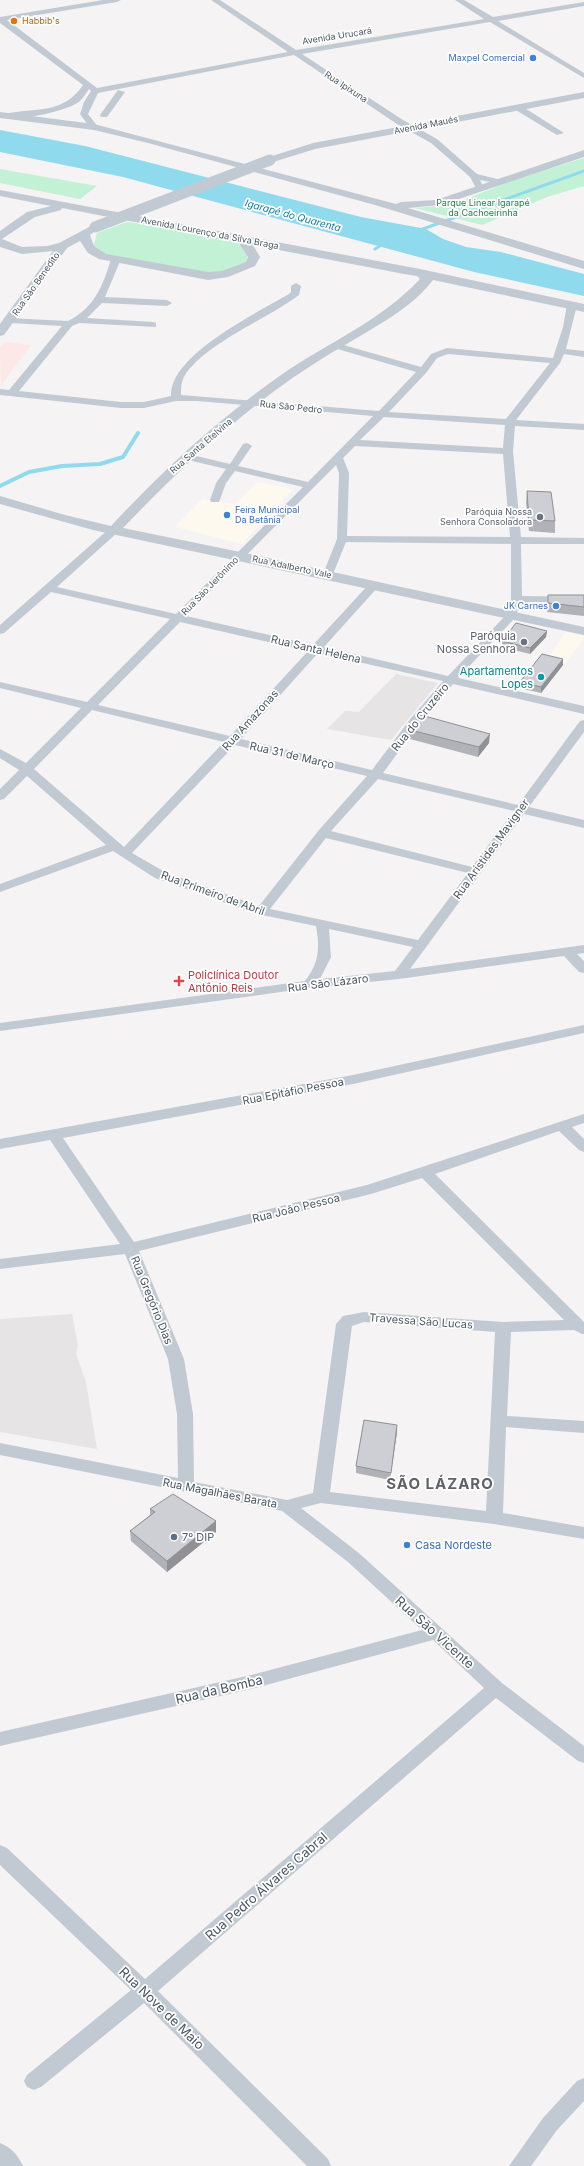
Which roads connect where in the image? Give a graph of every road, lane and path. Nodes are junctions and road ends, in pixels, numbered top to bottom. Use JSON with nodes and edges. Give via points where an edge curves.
{"nodes":[{"id":1,"x":100,"y":0,"type":"edge"},
{"id":2,"x":117,"y":0,"type":"edge"},
{"id":3,"x":215,"y":0,"type":"edge"},
{"id":4,"x":459,"y":0,"type":"edge"},
{"id":5,"x":584,"y":4,"type":"edge"},
{"id":6,"x":0,"y":18,"type":"edge"},
{"id":7,"x":492,"y":20,"type":"junction"},
{"id":8,"x":293,"y":53,"type":"junction"},
{"id":9,"x":584,"y":76,"type":"edge"},
{"id":10,"x":88,"y":84,"type":"junction"},
{"id":11,"x":95,"y":91,"type":"junction"},
{"id":12,"x":121,"y":92,"type":"dead end"},
{"id":13,"x":584,"y":95,"type":"edge"},
{"id":14,"x":88,"y":102,"type":"junction"},
{"id":15,"x":112,"y":104,"type":"junction"},
{"id":16,"x":518,"y":107,"type":"junction"},
{"id":17,"x":4,"y":115,"type":"edge"},
{"id":18,"x":104,"y":115,"type":"dead end"},
{"id":19,"x":94,"y":127,"type":"junction"},
{"id":20,"x":412,"y":128,"type":"junction"},
{"id":21,"x":560,"y":133,"type":"dead end"},
{"id":22,"x":584,"y":153,"type":"edge"},
{"id":23,"x":474,"y":176,"type":"junction"},
{"id":24,"x":501,"y":181,"type":"junction"},
{"id":25,"x":480,"y":188,"type":"junction"},
{"id":26,"x":0,"y":193,"type":"edge"},
{"id":27,"x":379,"y":204,"type":"junction"},
{"id":28,"x":65,"y":206,"type":"junction"},
{"id":29,"x":95,"y":227,"type":"joint"},
{"id":30,"x":84,"y":233,"type":"junction"},
{"id":31,"x":0,"y":236,"type":"edge"},
{"id":32,"x":242,"y":239,"type":"junction"},
{"id":33,"x":0,"y":242,"type":"edge"},
{"id":34,"x":63,"y":246,"type":"junction"},
{"id":35,"x":584,"y":255,"type":"edge"},
{"id":36,"x":116,"y":259,"type":"junction"},
{"id":37,"x":571,"y":261,"type":"junction"},
{"id":38,"x":584,"y":265,"type":"edge"},
{"id":39,"x":421,"y":279,"type":"junction"},
{"id":40,"x":296,"y":286,"type":"dead end"},
{"id":41,"x":101,"y":300,"type":"junction"},
{"id":42,"x":166,"y":303,"type":"dead end"},
{"id":43,"x":572,"y":305,"type":"junction"},
{"id":44,"x":584,"y":308,"type":"edge"},
{"id":45,"x":11,"y":320,"type":"junction"},
{"id":46,"x":80,"y":320,"type":"junction"},
{"id":47,"x":69,"y":324,"type":"junction"},
{"id":48,"x":153,"y":325,"type":"dead end"},
{"id":49,"x":0,"y":332,"type":"edge"},
{"id":50,"x":336,"y":346,"type":"junction"},
{"id":51,"x":561,"y":351,"type":"junction"},
{"id":52,"x":584,"y":354,"type":"edge"},
{"id":53,"x":557,"y":361,"type":"junction"},
{"id":54,"x":423,"y":371,"type":"junction"},
{"id":55,"x":0,"y":392,"type":"edge"},
{"id":56,"x":12,"y":393,"type":"junction"},
{"id":57,"x":176,"y":398,"type":"junction"},
{"id":58,"x":252,"y":402,"type":"junction"},
{"id":59,"x":381,"y":414,"type":"junction"},
{"id":60,"x":510,"y":421,"type":"junction"},
{"id":61,"x":584,"y":427,"type":"edge"},
{"id":62,"x":352,"y":443,"type":"junction"},
{"id":63,"x":247,"y":446,"type":"dead end"},
{"id":64,"x":508,"y":451,"type":"junction"},
{"id":65,"x":188,"y":457,"type":"junction"},
{"id":66,"x":338,"y":457,"type":"junction"},
{"id":67,"x":232,"y":467,"type":"junction"},
{"id":68,"x":309,"y":484,"type":"junction"},
{"id":69,"x":0,"y":500,"type":"edge"},
{"id":70,"x":215,"y":500,"type":"dead end"},
{"id":71,"x":114,"y":530,"type":"junction"},
{"id":72,"x":516,"y":539,"type":"junction"},
{"id":73,"x":342,"y":540,"type":"junction"},
{"id":74,"x":584,"y":541,"type":"edge"},
{"id":75,"x":239,"y":555,"type":"junction"},
{"id":76,"x":328,"y":574,"type":"junction"},
{"id":77,"x":374,"y":585,"type":"junction"},
{"id":78,"x":48,"y":588,"type":"junction"},
{"id":79,"x":517,"y":599,"type":"junction"},
{"id":80,"x":584,"y":600,"type":"edge"},
{"id":81,"x":510,"y":617,"type":"junction"},
{"id":82,"x":178,"y":618,"type":"junction"},
{"id":83,"x":0,"y":631,"type":"edge"},
{"id":84,"x":584,"y":631,"type":"edge"},
{"id":85,"x":314,"y":648,"type":"junction"},
{"id":86,"x":450,"y":680,"type":"junction"},
{"id":87,"x":0,"y":685,"type":"edge"},
{"id":88,"x":91,"y":706,"type":"junction"},
{"id":89,"x":584,"y":710,"type":"edge"},
{"id":90,"x":584,"y":724,"type":"edge"},
{"id":91,"x":232,"y":741,"type":"junction"},
{"id":92,"x":0,"y":753,"type":"edge"},
{"id":93,"x":28,"y":770,"type":"junction"},
{"id":94,"x":376,"y":775,"type":"junction"},
{"id":95,"x":0,"y":796,"type":"edge"},
{"id":96,"x":521,"y":809,"type":"junction"},
{"id":97,"x":584,"y":824,"type":"edge"},
{"id":98,"x":323,"y":833,"type":"junction"},
{"id":99,"x":120,"y":850,"type":"junction"},
{"id":100,"x":474,"y":871,"type":"junction"},
{"id":101,"x":0,"y":888,"type":"edge"},
{"id":102,"x":262,"y":911,"type":"junction"},
{"id":103,"x":322,"y":926,"type":"junction"},
{"id":104,"x":422,"y":946,"type":"junction"},
{"id":105,"x":584,"y":949,"type":"edge"},
{"id":106,"x":568,"y":952,"type":"junction"},
{"id":107,"x":584,"y":969,"type":"edge"},
{"id":108,"x":399,"y":975,"type":"junction"},
{"id":109,"x":309,"y":984,"type":"junction"},
{"id":110,"x":0,"y":1027,"type":"edge"},
{"id":111,"x":584,"y":1029,"type":"edge"},
{"id":112,"x":584,"y":1118,"type":"edge"},
{"id":113,"x":562,"y":1126,"type":"junction"},
{"id":114,"x":54,"y":1136,"type":"junction"},
{"id":115,"x":0,"y":1144,"type":"edge"},
{"id":116,"x":584,"y":1147,"type":"edge"},
{"id":117,"x":425,"y":1172,"type":"junction"},
{"id":118,"x":130,"y":1248,"type":"junction"},
{"id":119,"x":0,"y":1264,"type":"edge"},
{"id":120,"x":503,"y":1327,"type":"junction"},
{"id":121,"x":581,"y":1328,"type":"edge"},
{"id":122,"x":499,"y":1421,"type":"junction"},
{"id":123,"x":584,"y":1427,"type":"edge"},
{"id":124,"x":0,"y":1449,"type":"edge"},
{"id":125,"x":186,"y":1487,"type":"junction"},
{"id":126,"x":321,"y":1497,"type":"junction"},
{"id":127,"x":287,"y":1506,"type":"junction"},
{"id":128,"x":494,"y":1518,"type":"junction"},
{"id":129,"x":584,"y":1533,"type":"edge"},
{"id":130,"x":436,"y":1633,"type":"junction"},
{"id":131,"x":496,"y":1688,"type":"junction"},
{"id":132,"x":0,"y":1739,"type":"edge"},
{"id":133,"x":584,"y":1756,"type":"edge"},
{"id":134,"x":0,"y":1853,"type":"edge"},
{"id":135,"x":145,"y":1991,"type":"junction"},
{"id":136,"x":34,"y":2081,"type":"dead end"},
{"id":137,"x":584,"y":2087,"type":"edge"},
{"id":138,"x":0,"y":2155,"type":"edge"},
{"id":139,"x":10,"y":2166,"type":"edge"},
{"id":140,"x":321,"y":2166,"type":"edge"},
{"id":141,"x":520,"y":2166,"type":"edge"}],
"edges":[{"from":1,"to":6,"type":"street"},
{"from":2,"to":6,"type":"street"},
{"from":3,"to":8,"type":"street","name":"Rua Ipixuna"},
{"from":4,"to":7,"type":"street"},
{"from":5,"to":7,"type":"street","name":"Avenida Urucará"},
{"from":6,"to":10,"type":"street"},
{"from":7,"to":8,"type":"street","name":"Avenida Urucará"},
{"from":7,"to":9,"type":"street"},
{"from":8,"to":11,"type":"street","name":"Avenida Urucará"},
{"from":8,"to":20,"type":"street","name":"Rua Ipixuna"},
{"from":10,"to":11,"type":"street"},
{"from":10,"to":17,"type":"street","via":[[78,99],[70,104],[42,112]]},
{"from":11,"to":14,"type":"street"},
{"from":12,"to":15,"type":"street"},
{"from":13,"to":16,"type":"street","name":"Avenida Maués"},
{"from":14,"to":15,"type":"street"},
{"from":14,"to":19,"type":"street","via":[[84,114]]},
{"from":15,"to":18,"type":"street"},
{"from":16,"to":20,"type":"street","name":"Avenida Maués"},
{"from":16,"to":21,"type":"street"},
{"from":17,"to":19,"type":"street"},
{"from":19,"to":27,"type":"street"},
{"from":20,"to":23,"type":"street","name":"Rua Ipixuna","via":[[434,141]]},
{"from":20,"to":29,"type":"street","name":"Avenida Maués","bridge":true,"via":[[313,146]]},
{"from":22,"to":24,"type":"street"},
{"from":23,"to":24,"type":"street"},
{"from":23,"to":25,"type":"street","name":"Rua Ipixuna"},
{"from":24,"to":25,"type":"street"},
{"from":25,"to":27,"type":"street","via":[[437,204]]},
{"from":26,"to":28,"type":"street","name":"Avenida Lourenço da Silva Braga"},
{"from":27,"to":37,"type":"street"},
{"from":28,"to":31,"type":"street","via":[[31,214]]},
{"from":28,"to":32,"type":"street","name":"Avenida Lourenço da Silva Braga"},
{"from":29,"to":30,"type":"street","name":"Rua São Benedito"},
{"from":30,"to":34,"type":"street","name":"Rua São Benedito"},
{"from":30,"to":36,"type":"street","via":[[88,247],[93,253]]},
{"from":32,"to":36,"type":"street","via":[[254,257],[251,264],[224,274],[193,274]]},
{"from":32,"to":39,"type":"street","name":"Avenida Lourenço da Silva Braga"},
{"from":33,"to":34,"type":"street","via":[[12,248],[25,250]]},
{"from":34,"to":45,"type":"street","name":"Rua São Benedito"},
{"from":35,"to":37,"type":"street"},
{"from":36,"to":41,"type":"street"},
{"from":37,"to":38,"type":"street"},
{"from":39,"to":43,"type":"street","name":"Avenida Lourenço da Silva Braga"},
{"from":39,"to":50,"type":"street","name":"Rua Santa Etelvina","via":[[383,318]]},
{"from":40,"to":57,"type":"street","via":[[296,293],[292,296],[214,344],[190,362],[180,374],[175,389]]},
{"from":41,"to":42,"type":"street"},
{"from":41,"to":46,"type":"street"},
{"from":43,"to":44,"type":"street","name":"Avenida Lourenço da Silva Braga"},
{"from":43,"to":51,"type":"street"},
{"from":45,"to":47,"type":"street"},
{"from":45,"to":49,"type":"street","name":"Rua São Benedito"},
{"from":46,"to":47,"type":"street"},
{"from":46,"to":48,"type":"street"},
{"from":47,"to":56,"type":"street"},
{"from":50,"to":54,"type":"street"},
{"from":50,"to":58,"type":"street","name":"Rua Santa Etelvina","via":[[314,358]]},
{"from":51,"to":52,"type":"street"},
{"from":51,"to":53,"type":"street"},
{"from":53,"to":54,"type":"street","name":"Rua São Jerônimo","via":[[447,351],[434,356]]},
{"from":53,"to":60,"type":"street"},
{"from":54,"to":59,"type":"street","name":"Rua São Jerônimo"},
{"from":55,"to":56,"type":"street","name":"Rua São Pedro"},
{"from":56,"to":57,"type":"street","name":"Rua São Pedro","via":[[121,405],[144,405]]},
{"from":57,"to":58,"type":"street","name":"Rua São Pedro"},
{"from":58,"to":59,"type":"street","name":"Rua São Pedro"},
{"from":58,"to":65,"type":"street","name":"Rua Santa Etelvina"},
{"from":59,"to":60,"type":"street","name":"Rua São Pedro"},
{"from":59,"to":62,"type":"street","name":"Rua São Jerônimo"},
{"from":60,"to":61,"type":"street","name":"Rua São Pedro"},
{"from":60,"to":64,"type":"street","name":"Rua do Cruzeiro"},
{"from":62,"to":64,"type":"street"},
{"from":62,"to":66,"type":"street","name":"Rua São Jerônimo"},
{"from":63,"to":67,"type":"street"},
{"from":64,"to":72,"type":"street","name":"Rua do Cruzeiro"},
{"from":65,"to":67,"type":"street"},
{"from":65,"to":71,"type":"street","name":"Rua Santa Etelvina","via":[[148,493]]},
{"from":66,"to":68,"type":"street","name":"Rua São Jerônimo"},
{"from":66,"to":73,"type":"street","via":[[344,473]]},
{"from":67,"to":68,"type":"street"},
{"from":67,"to":70,"type":"street","via":[[221,483]]},
{"from":68,"to":75,"type":"street","name":"Rua São Jerônimo"},
{"from":69,"to":71,"type":"street","name":"Rua Adalberto Vale"},
{"from":71,"to":75,"type":"street","name":"Rua Adalberto Vale"},
{"from":71,"to":78,"type":"street","name":"Rua Santa Etelvina"},
{"from":72,"to":73,"type":"street"},
{"from":72,"to":74,"type":"street"},
{"from":72,"to":79,"type":"street","name":"Rua do Cruzeiro"},
{"from":73,"to":76,"type":"street"},
{"from":75,"to":76,"type":"street","name":"Rua Adalberto Vale"},
{"from":75,"to":82,"type":"street","name":"Rua São Jerônimo"},
{"from":76,"to":77,"type":"street","name":"Rua Adalberto Vale"},
{"from":77,"to":81,"type":"street","name":"Rua Adalberto Vale"},
{"from":77,"to":85,"type":"street","name":"Rua Amazonas"},
{"from":78,"to":82,"type":"street","name":"Rua Santa Helena"},
{"from":78,"to":83,"type":"street","name":"Rua Santa Etelvina"},
{"from":79,"to":80,"type":"street"},
{"from":79,"to":81,"type":"street","name":"Rua do Cruzeiro"},
{"from":81,"to":84,"type":"street","name":"Rua Adalberto Vale"},
{"from":81,"to":86,"type":"street","name":"Rua do Cruzeiro"},
{"from":82,"to":85,"type":"street","name":"Rua Santa Helena"},
{"from":82,"to":88,"type":"street","name":"Rua São Jerônimo"},
{"from":85,"to":86,"type":"street","name":"Rua Santa Helena"},
{"from":85,"to":91,"type":"street","name":"Rua Amazonas"},
{"from":86,"to":89,"type":"street","name":"Rua Santa Helena"},
{"from":86,"to":94,"type":"street","name":"Rua do Cruzeiro","via":[[401,738]]},
{"from":87,"to":88,"type":"street","name":"Rua 31 de Março"},
{"from":88,"to":91,"type":"street","name":"Rua 31 de Março"},
{"from":88,"to":93,"type":"street","name":"Rua São Jerônimo"},
{"from":90,"to":96,"type":"street","name":"Rua Aristides Mavigner"},
{"from":91,"to":94,"type":"street","name":"Rua 31 de Março"},
{"from":91,"to":99,"type":"street","name":"Rua Amazonas"},
{"from":92,"to":93,"type":"street","name":"Rua Primeiro de Abril"},
{"from":93,"to":95,"type":"street","name":"Rua São Jerônimo"},
{"from":93,"to":99,"type":"street","name":"Rua Primeiro de Abril"},
{"from":94,"to":96,"type":"street","name":"Rua 31 de Março"},
{"from":94,"to":98,"type":"street","name":"Rua do Cruzeiro"},
{"from":96,"to":97,"type":"street","name":"Rua 31 de Março"},
{"from":96,"to":100,"type":"street","name":"Rua Aristides Mavigner"},
{"from":98,"to":100,"type":"street"},
{"from":98,"to":102,"type":"street","name":"Rua do Cruzeiro"},
{"from":99,"to":101,"type":"street","name":"Rua Amazonas"},
{"from":99,"to":102,"type":"street","name":"Rua Primeiro de Abril","via":[[160,875]]},
{"from":100,"to":104,"type":"street","name":"Rua Aristides Mavigner"},
{"from":102,"to":103,"type":"street","name":"Rua Primeiro de Abril"},
{"from":103,"to":104,"type":"street","name":"Rua Primeiro de Abril"},
{"from":103,"to":109,"type":"street","via":[[326,960]]},
{"from":104,"to":108,"type":"street","name":"Rua Aristides Mavigner"},
{"from":105,"to":106,"type":"street","name":"Rua São Lázaro"},
{"from":106,"to":107,"type":"street"},
{"from":106,"to":108,"type":"street","name":"Rua São Lázaro"},
{"from":108,"to":109,"type":"street","name":"Rua São Lázaro"},
{"from":109,"to":110,"type":"street","name":"Rua São Lázaro"},
{"from":111,"to":114,"type":"street","name":"Rua Epitáfio Pessoa","via":[[312,1088]]},
{"from":112,"to":113,"type":"street","name":"Rua João Pessoa"},
{"from":113,"to":116,"type":"street"},
{"from":113,"to":117,"type":"street","name":"Rua João Pessoa"},
{"from":114,"to":115,"type":"street","name":"Rua Epitáfio Pessoa"},
{"from":114,"to":118,"type":"street","name":"Rua Gregório Dias"},
{"from":117,"to":118,"type":"street","name":"Rua João Pessoa","via":[[308,1205]]},
{"from":117,"to":121,"type":"street"},
{"from":118,"to":119,"type":"street","name":"Rua João Pessoa"},
{"from":118,"to":125,"type":"street","name":"Rua Gregório Dias","via":[[176,1358],[185,1414]]},
{"from":120,"to":121,"type":"street","name":"Travessa São Lucas"},
{"from":120,"to":122,"type":"street"},
{"from":120,"to":126,"type":"street","name":"Travessa São Lucas","via":[[364,1317],[348,1320],[344,1324]]},
{"from":122,"to":123,"type":"street"},
{"from":122,"to":128,"type":"street"},
{"from":124,"to":125,"type":"street","name":"Rua Magalhães Barata"},
{"from":125,"to":127,"type":"street","name":"Rua Magalhães Barata"},
{"from":126,"to":127,"type":"street","name":"Rua Magalhães Barata"},
{"from":126,"to":128,"type":"street","name":"Rua Magalhães Barata"},
{"from":127,"to":130,"type":"street","name":"Rua São Vicente","via":[[354,1558]]},
{"from":128,"to":129,"type":"street","name":"Rua Magalhães Barata"},
{"from":130,"to":131,"type":"street","name":"Rua São Vicente"},
{"from":130,"to":132,"type":"street","name":"Rua da Bomba","via":[[251,1682]]},
{"from":131,"to":133,"type":"street","name":"Rua São Vicente"},
{"from":131,"to":135,"type":"street","name":"Rua Pedro Álvares Cabral"},
{"from":134,"to":135,"type":"street","name":"Rua Nove de Maio"},
{"from":135,"to":136,"type":"street","name":"Rua Pedro Álvares Cabral"},
{"from":135,"to":140,"type":"street","name":"Rua Nove de Maio"},
{"from":137,"to":141,"type":"street","via":[[550,2124]]},
{"from":138,"to":139,"type":"street"}]}
